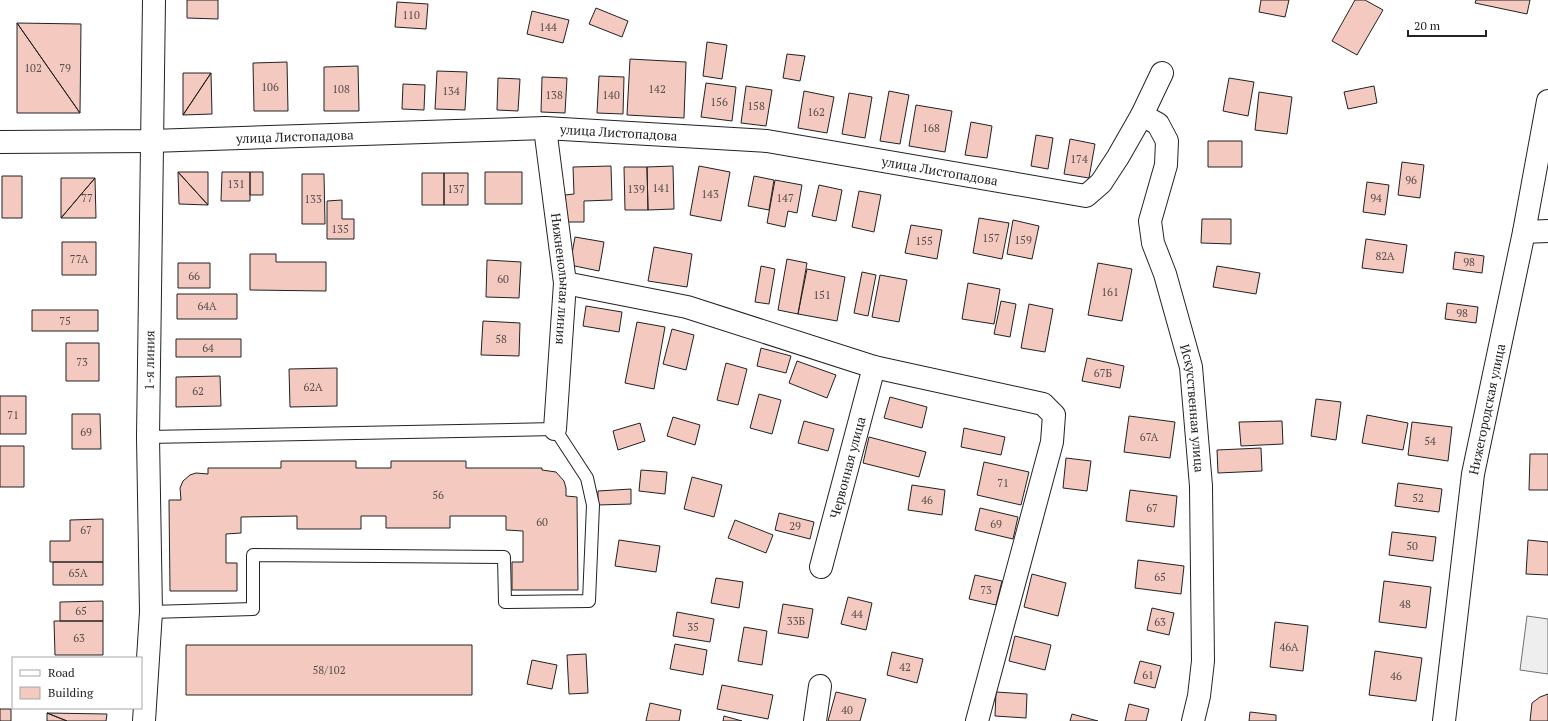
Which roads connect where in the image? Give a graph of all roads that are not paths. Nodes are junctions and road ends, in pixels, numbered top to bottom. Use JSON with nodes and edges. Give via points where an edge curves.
{"nodes":[{"id":1,"x":154,"y":0,"type":"edge"},
{"id":2,"x":1162,"y":73,"type":"dead end"},
{"id":3,"x":1548,"y":101,"type":"edge"},
{"id":4,"x":1142,"y":115,"type":"junction"},
{"id":5,"x":545,"y":128,"type":"junction"},
{"id":6,"x":151,"y":141,"type":"junction"},
{"id":7,"x":0,"y":142,"type":"edge"},
{"id":8,"x":1548,"y":231,"type":"edge"},
{"id":9,"x":1524,"y":232,"type":"junction"},
{"id":10,"x":565,"y":283,"type":"junction"},
{"id":11,"x":874,"y":367,"type":"junction"},
{"id":12,"x":554,"y":429,"type":"junction"},
{"id":13,"x":148,"y":437,"type":"junction"},
{"id":14,"x":821,"y":567,"type":"dead end"},
{"id":15,"x":151,"y":612,"type":"junction"},
{"id":16,"x":820,"y":686,"type":"dead end"},
{"id":17,"x":144,"y":721,"type":"edge"},
{"id":18,"x":815,"y":721,"type":"edge"},
{"id":19,"x":977,"y":721,"type":"edge"},
{"id":20,"x":1193,"y":721,"type":"edge"},
{"id":21,"x":1444,"y":721,"type":"edge"}],
"edges":[{"from":1,"to":6,"type":"street","name":"1-я линия"},
{"from":2,"to":4,"type":"street","name":"улица Листопадова"},
{"from":3,"to":9,"type":"street","name":"Нижегородская улица"},
{"from":4,"to":5,"type":"street","name":"улица Листопадова","via":[[1101,183],[1086,196],[767,141]]},
{"from":4,"to":20,"type":"street","name":"Искусственная улица","via":[[1158,124],[1167,141],[1166,165],[1150,221],[1153,243],[1165,274],[1192,373],[1201,486],[1203,661]]},
{"from":5,"to":6,"type":"street","name":"улица Листопадова"},
{"from":5,"to":10,"type":"street","name":"Нижненольная линия"},
{"from":6,"to":7,"type":"street","name":"улица Листопадова"},
{"from":6,"to":13,"type":"street","name":"1-я линия"},
{"from":8,"to":9,"type":"street"},
{"from":9,"to":21,"type":"street","name":"Нижегородская улица","via":[[1473,474]]},
{"from":10,"to":11,"type":"street","via":[[687,307]]},
{"from":10,"to":12,"type":"street","name":"Нижненольная линия"},
{"from":11,"to":14,"type":"street","name":"Червонная улица"},
{"from":11,"to":19,"type":"street","via":[[1043,404],[1054,415],[1052,442]]},
{"from":12,"to":13,"type":"lane"},
{"from":12,"to":15,"type":"lane","via":[[587,478],[593,505],[589,602],[505,602],[504,557],[253,555],[253,609]]},
{"from":13,"to":15,"type":"street","name":"1-я линия"},
{"from":15,"to":17,"type":"street","name":"1-я линия"},
{"from":16,"to":18,"type":"street"}]}
